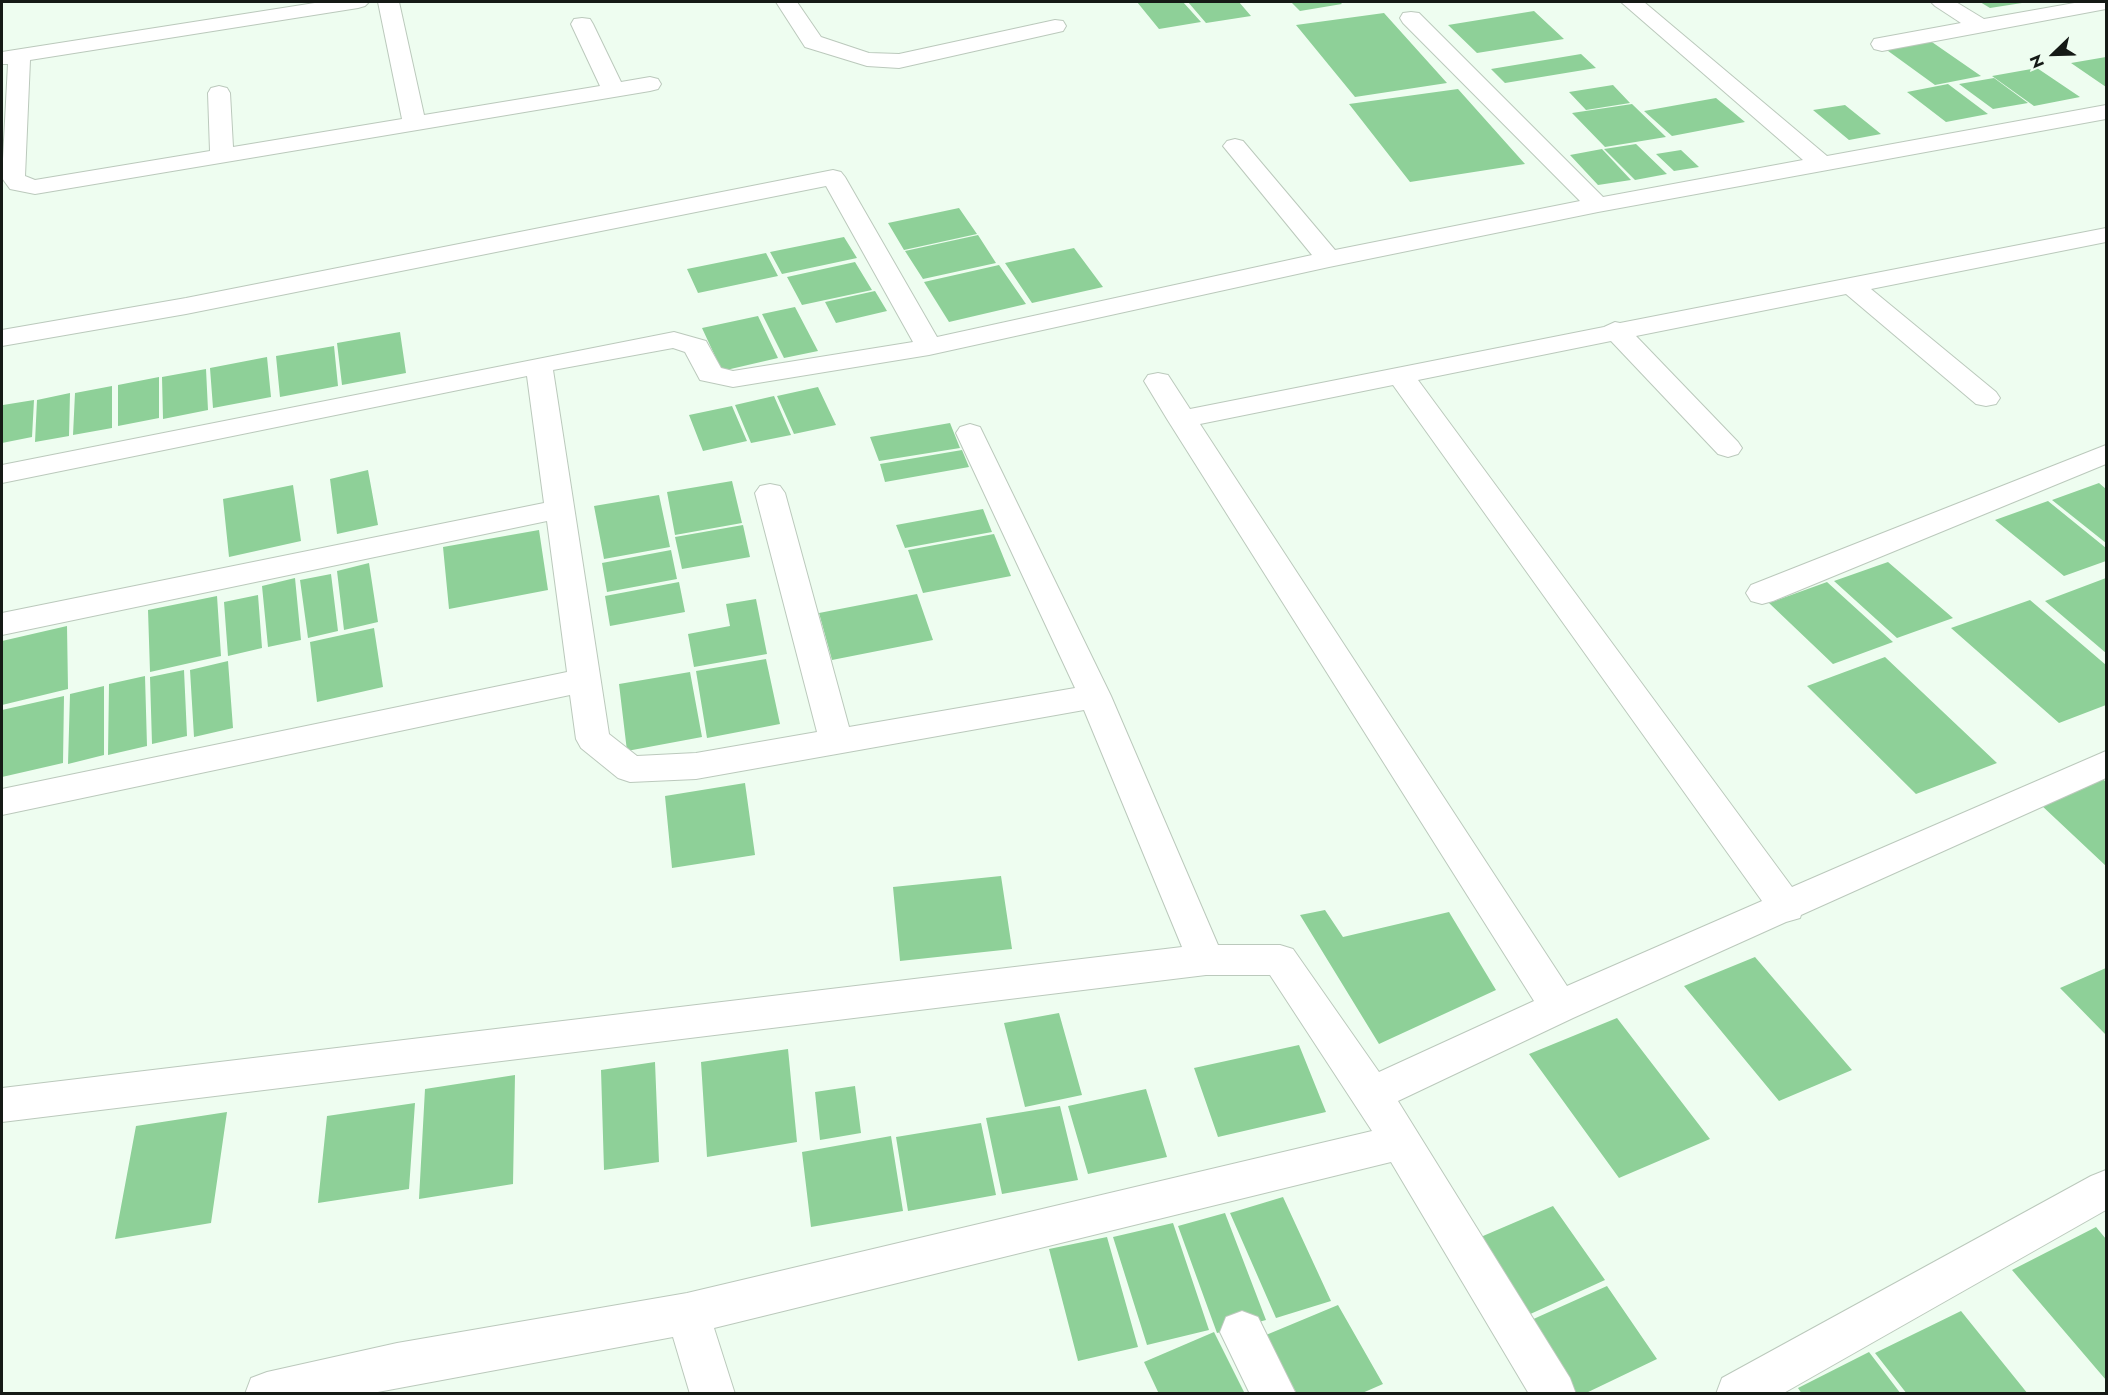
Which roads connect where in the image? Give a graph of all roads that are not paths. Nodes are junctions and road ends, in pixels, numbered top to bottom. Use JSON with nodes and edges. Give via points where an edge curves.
{"nodes":[{"id":1,"x":358,"y":2,"type":"edge"},
{"id":2,"x":388,"y":2,"type":"edge"},
{"id":3,"x":787,"y":2,"type":"edge"},
{"id":4,"x":1632,"y":2,"type":"edge"},
{"id":5,"x":1942,"y":2,"type":"edge"},
{"id":6,"x":2106,"y":3,"type":"edge"},
{"id":7,"x":1411,"y":18,"type":"dead end"},
{"id":8,"x":582,"y":24,"type":"dead end"},
{"id":9,"x":1054,"y":26,"type":"dead end"},
{"id":10,"x":1981,"y":26,"type":"junction"},
{"id":11,"x":1882,"y":44,"type":"dead end"},
{"id":12,"x":10,"y":57,"type":"edge"},
{"id":13,"x":650,"y":84,"type":"dead end"},
{"id":14,"x":613,"y":90,"type":"junction"},
{"id":15,"x":219,"y":93,"type":"dead end"},
{"id":16,"x":2106,"y":112,"type":"edge"},
{"id":17,"x":415,"y":124,"type":"junction"},
{"id":18,"x":1235,"y":146,"type":"dead end"},
{"id":19,"x":222,"y":156,"type":"junction"},
{"id":20,"x":1821,"y":163,"type":"junction"},
{"id":21,"x":35,"y":188,"type":"junction"},
{"id":22,"x":2,"y":194,"type":"edge"},
{"id":23,"x":1598,"y":205,"type":"junction"},
{"id":24,"x":2106,"y":235,"type":"edge"},
{"id":25,"x":1329,"y":259,"type":"junction"},
{"id":26,"x":1850,"y":285,"type":"junction"},
{"id":27,"x":1615,"y":330,"type":"junction"},
{"id":28,"x":2,"y":338,"type":"edge"},
{"id":29,"x":929,"y":347,"type":"junction"},
{"id":30,"x":539,"y":365,"type":"junction"},
{"id":31,"x":1400,"y":375,"type":"junction"},
{"id":32,"x":1158,"y":381,"type":"dead end"},
{"id":33,"x":1986,"y":398,"type":"dead end"},
{"id":34,"x":1181,"y":418,"type":"junction"},
{"id":35,"x":970,"y":433,"type":"dead end"},
{"id":36,"x":1728,"y":448,"type":"dead end"},
{"id":37,"x":2106,"y":454,"type":"edge"},
{"id":38,"x":2,"y":474,"type":"edge"},
{"id":39,"x":770,"y":493,"type":"dead end"},
{"id":40,"x":560,"y":509,"type":"junction"},
{"id":41,"x":1762,"y":593,"type":"dead end"},
{"id":42,"x":2,"y":624,"type":"edge"},
{"id":43,"x":585,"y":680,"type":"junction"},
{"id":44,"x":1095,"y":696,"type":"junction"},
{"id":45,"x":836,"y":742,"type":"junction"},
{"id":46,"x":2106,"y":764,"type":"edge"},
{"id":47,"x":2,"y":802,"type":"edge"},
{"id":48,"x":1787,"y":908,"type":"junction"},
{"id":49,"x":1206,"y":960,"type":"junction"},
{"id":50,"x":1559,"y":1007,"type":"junction"},
{"id":51,"x":1372,"y":1094,"type":"junction"},
{"id":52,"x":2,"y":1106,"type":"edge"},
{"id":53,"x":1401,"y":1142,"type":"junction"},
{"id":54,"x":2106,"y":1189,"type":"edge"},
{"id":55,"x":687,"y":1314,"type":"junction"},
{"id":56,"x":1242,"y":1332,"type":"dead end"},
{"id":57,"x":267,"y":1394,"type":"edge"},
{"id":58,"x":714,"y":1394,"type":"edge"},
{"id":59,"x":1274,"y":1394,"type":"edge"},
{"id":60,"x":1554,"y":1394,"type":"edge"},
{"id":61,"x":1738,"y":1394,"type":"edge"}],
"edges":[{"from":1,"to":12,"type":"street"},
{"from":2,"to":17,"type":"street"},
{"from":3,"to":9,"type":"street","via":[[813,42],[867,59],[899,61]]},
{"from":4,"to":20,"type":"street"},
{"from":5,"to":10,"type":"street"},
{"from":6,"to":10,"type":"street"},
{"from":7,"to":23,"type":"street"},
{"from":8,"to":14,"type":"street"},
{"from":10,"to":11,"type":"street"},
{"from":12,"to":21,"type":"street","via":[[13,177],[19,184]]},
{"from":13,"to":14,"type":"street"},
{"from":14,"to":17,"type":"street"},
{"from":15,"to":19,"type":"street"},
{"from":16,"to":20,"type":"street"},
{"from":17,"to":19,"type":"street"},
{"from":18,"to":25,"type":"street"},
{"from":19,"to":21,"type":"street"},
{"from":20,"to":23,"type":"street"},
{"from":21,"to":22,"type":"street"},
{"from":23,"to":25,"type":"street"},
{"from":24,"to":26,"type":"street"},
{"from":25,"to":29,"type":"street"},
{"from":26,"to":27,"type":"street"},
{"from":26,"to":33,"type":"street"},
{"from":27,"to":31,"type":"street"},
{"from":27,"to":36,"type":"street"},
{"from":28,"to":29,"type":"street","via":[[186,306],[832,177]]},
{"from":29,"to":30,"type":"street","via":[[733,379],[710,374],[696,346],[675,340]]},
{"from":30,"to":38,"type":"street"},
{"from":30,"to":40,"type":"street"},
{"from":31,"to":34,"type":"street"},
{"from":31,"to":48,"type":"street"},
{"from":32,"to":34,"type":"street"},
{"from":34,"to":50,"type":"street"},
{"from":35,"to":44,"type":"street"},
{"from":37,"to":41,"type":"street"},
{"from":39,"to":45,"type":"street"},
{"from":40,"to":42,"type":"street"},
{"from":40,"to":43,"type":"street"},
{"from":43,"to":45,"type":"street","via":[[593,739],[630,769],[696,766]]},
{"from":43,"to":47,"type":"street"},
{"from":44,"to":45,"type":"street"},
{"from":44,"to":49,"type":"street"},
{"from":46,"to":48,"type":"street"},
{"from":48,"to":50,"type":"street"},
{"from":49,"to":51,"type":"street","via":[[1280,960]]},
{"from":49,"to":52,"type":"street"},
{"from":50,"to":51,"type":"street"},
{"from":51,"to":53,"type":"street"},
{"from":53,"to":55,"type":"street"},
{"from":53,"to":60,"type":"street"},
{"from":54,"to":61,"type":"street"},
{"from":55,"to":57,"type":"street","via":[[398,1365]]},
{"from":55,"to":58,"type":"street"},
{"from":56,"to":59,"type":"street"}]}
